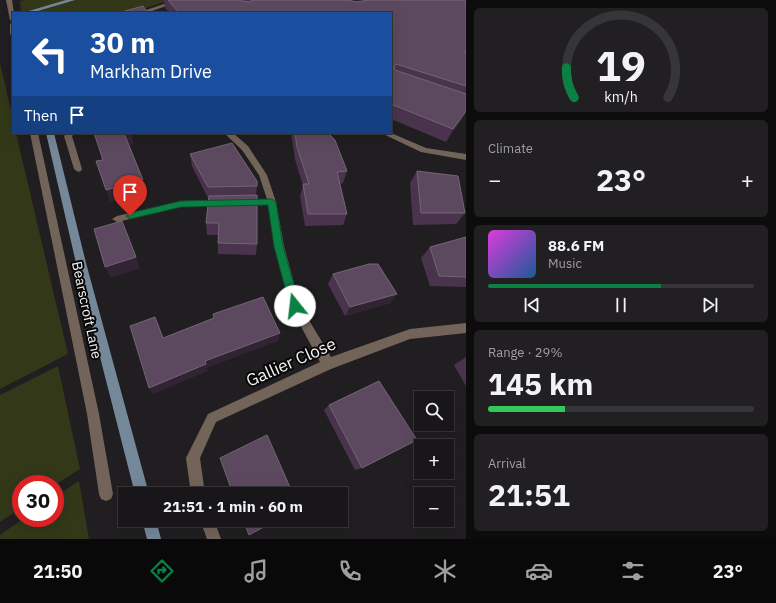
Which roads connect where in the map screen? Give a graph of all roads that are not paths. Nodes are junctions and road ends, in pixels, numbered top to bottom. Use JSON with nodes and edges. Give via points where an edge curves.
{"nodes":[{"id":1,"x":9,"y":0,"type":"edge"},
{"id":2,"x":181,"y":0,"type":"edge"},
{"id":3,"x":143,"y":12,"type":"edge"},
{"id":4,"x":12,"y":15,"type":"edge"},
{"id":5,"x":34,"y":134,"type":"edge"},
{"id":6,"x":69,"y":134,"type":"edge"},
{"id":7,"x":229,"y":134,"type":"edge"},
{"id":8,"x":387,"y":134,"type":"edge"},
{"id":9,"x":466,"y":157,"type":"edge"},
{"id":10,"x":78,"y":169,"type":"dead end"},
{"id":11,"x":272,"y":202,"type":"junction"},
{"id":12,"x":117,"y":219,"type":"dead end"},
{"id":13,"x":466,"y":328,"type":"edge"},
{"id":14,"x":328,"y":364,"type":"junction"},
{"id":15,"x":197,"y":487,"type":"edge"},
{"id":16,"x":106,"y":494,"type":"dead end"},
{"id":17,"x":210,"y":527,"type":"edge"},
{"id":18,"x":214,"y":539,"type":"edge"}],
"edges":[{"from":1,"to":4,"type":"street"},
{"from":2,"to":3,"type":"street"},
{"from":5,"to":16,"type":"street","name":"Bearscroft Lane","via":[[93,414]]},
{"from":6,"to":10,"type":"street"},
{"from":7,"to":11,"type":"street","via":[[245,148],[263,175]]},
{"from":8,"to":9,"type":"street","via":[[424,150]]},
{"from":11,"to":12,"type":"street","via":[[181,204]]},
{"from":11,"to":14,"type":"street","via":[[279,246],[295,306]]},
{"from":13,"to":14,"type":"street","name":"Gallier Close","via":[[410,334]]},
{"from":14,"to":15,"type":"street","name":"Gallier Close","via":[[212,418],[193,458]]},
{"from":17,"to":18,"type":"street"}]}
